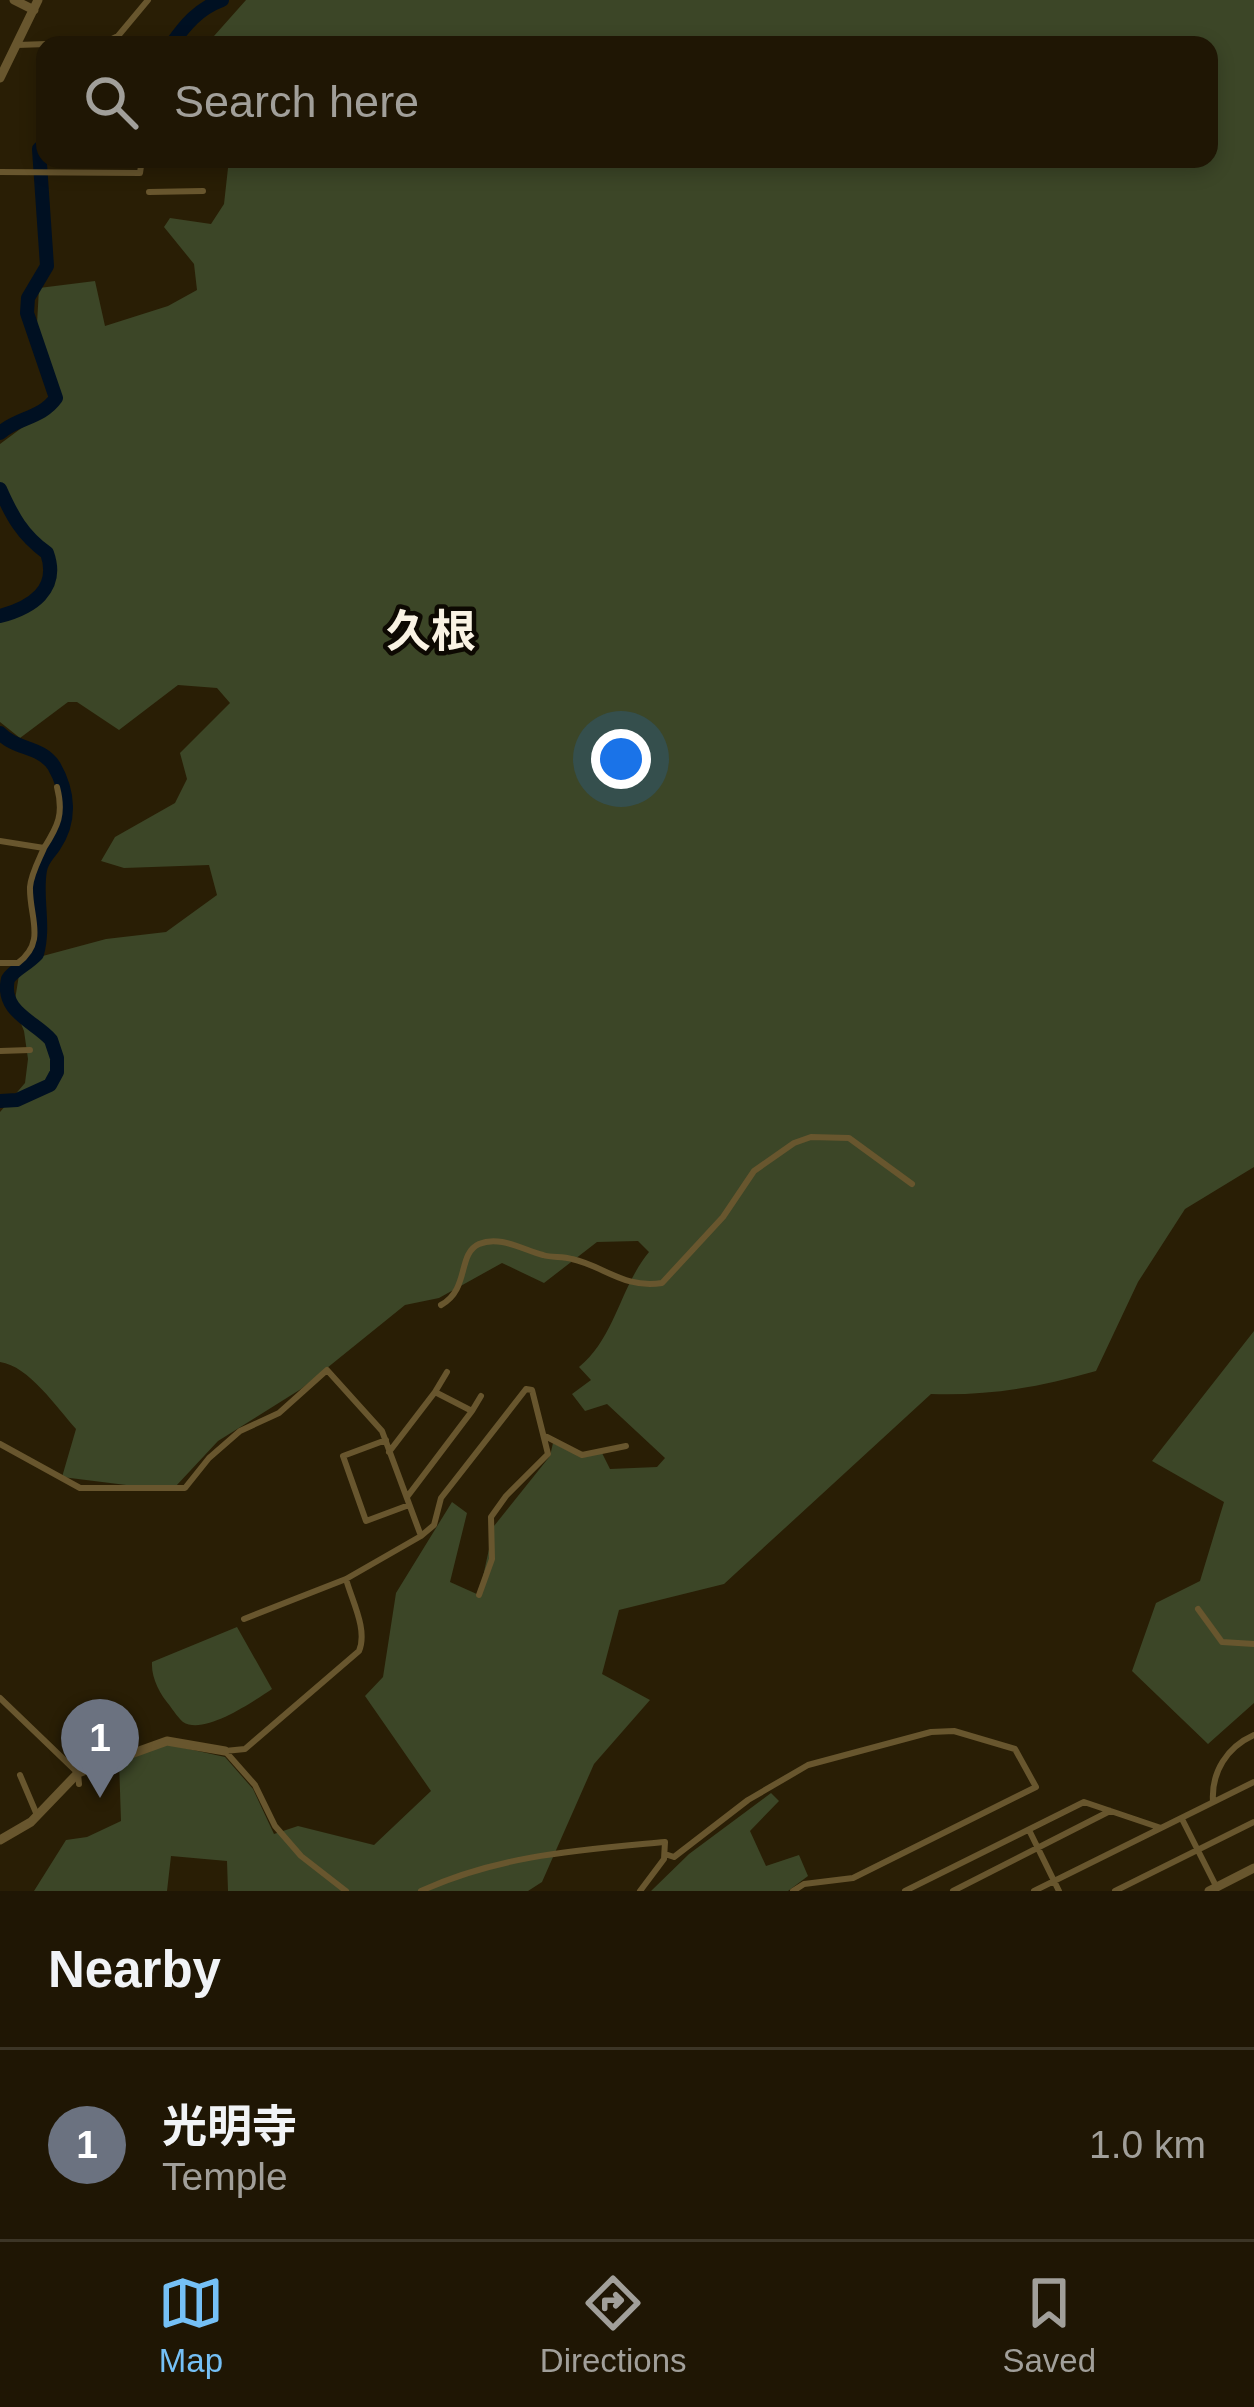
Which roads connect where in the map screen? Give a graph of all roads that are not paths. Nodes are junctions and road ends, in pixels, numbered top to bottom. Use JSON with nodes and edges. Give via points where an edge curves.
{"nodes":[{"id":1,"x":14,"y":0,"type":"edge"},
{"id":2,"x":148,"y":0,"type":"edge"},
{"id":3,"x":36,"y":5,"type":"edge"},
{"id":4,"x":118,"y":36,"type":"edge"},
{"id":5,"x":36,"y":44,"type":"edge"},
{"id":6,"x":16,"y":45,"type":"junction"},
{"id":7,"x":0,"y":78,"type":"edge"},
{"id":8,"x":141,"y":168,"type":"edge"},
{"id":9,"x":0,"y":172,"type":"edge"},
{"id":10,"x":203,"y":191,"type":"dead end"},
{"id":11,"x":149,"y":192,"type":"dead end"},
{"id":12,"x":57,"y":788,"type":"dead end"},
{"id":13,"x":0,"y":841,"type":"edge"},
{"id":14,"x":44,"y":848,"type":"junction"},
{"id":15,"x":36,"y":921,"type":"junction"},
{"id":16,"x":47,"y":921,"type":"dead end"},
{"id":17,"x":0,"y":963,"type":"edge"},
{"id":18,"x":30,"y":1050,"type":"dead end"},
{"id":19,"x":0,"y":1051,"type":"edge"},
{"id":20,"x":912,"y":1184,"type":"dead end"},
{"id":21,"x":441,"y":1305,"type":"dead end"},
{"id":22,"x":447,"y":1372,"type":"dead end"},
{"id":23,"x":435,"y":1391,"type":"junction"},
{"id":24,"x":482,"y":1396,"type":"dead end"},
{"id":25,"x":472,"y":1411,"type":"junction"},
{"id":26,"x":547,"y":1437,"type":"junction"},
{"id":27,"x":386,"y":1440,"type":"junction"},
{"id":28,"x":0,"y":1444,"type":"edge"},
{"id":29,"x":626,"y":1447,"type":"dead end"},
{"id":30,"x":389,"y":1452,"type":"junction"},
{"id":31,"x":408,"y":1501,"type":"junction"},
{"id":32,"x":421,"y":1536,"type":"junction"},
{"id":33,"x":346,"y":1579,"type":"junction"},
{"id":34,"x":479,"y":1595,"type":"dead end"},
{"id":35,"x":1198,"y":1609,"type":"dead end"},
{"id":36,"x":244,"y":1619,"type":"dead end"},
{"id":37,"x":1254,"y":1644,"type":"edge"},
{"id":38,"x":1,"y":1701,"type":"edge"},
{"id":39,"x":1254,"y":1724,"type":"edge"},
{"id":40,"x":1254,"y":1735,"type":"edge"},
{"id":41,"x":226,"y":1751,"type":"junction"},
{"id":42,"x":20,"y":1775,"type":"dead end"},
{"id":43,"x":79,"y":1778,"type":"junction"},
{"id":44,"x":1254,"y":1782,"type":"edge"},
{"id":45,"x":1213,"y":1802,"type":"junction"},
{"id":46,"x":1111,"y":1811,"type":"junction"},
{"id":47,"x":38,"y":1815,"type":"junction"},
{"id":48,"x":1182,"y":1818,"type":"junction"},
{"id":49,"x":1254,"y":1822,"type":"edge"},
{"id":50,"x":1160,"y":1828,"type":"junction"},
{"id":51,"x":1028,"y":1829,"type":"junction"},
{"id":52,"x":0,"y":1840,"type":"edge"},
{"id":53,"x":1038,"y":1849,"type":"junction"},
{"id":54,"x":1198,"y":1850,"type":"junction"},
{"id":55,"x":665,"y":1854,"type":"junction"},
{"id":56,"x":1254,"y":1868,"type":"edge"},
{"id":57,"x":1054,"y":1881,"type":"junction"},
{"id":58,"x":1215,"y":1890,"type":"edge"},
{"id":59,"x":346,"y":1891,"type":"edge"},
{"id":60,"x":421,"y":1891,"type":"edge"},
{"id":61,"x":640,"y":1891,"type":"edge"},
{"id":62,"x":793,"y":1891,"type":"edge"},
{"id":63,"x":905,"y":1891,"type":"edge"},
{"id":64,"x":953,"y":1891,"type":"edge"},
{"id":65,"x":1034,"y":1891,"type":"edge"},
{"id":66,"x":1059,"y":1891,"type":"edge"},
{"id":67,"x":1115,"y":1891,"type":"edge"}],
"edges":[{"from":1,"to":3,"type":"street"},
{"from":2,"to":4,"type":"street"},
{"from":3,"to":6,"type":"street"},
{"from":5,"to":6,"type":"street"},
{"from":6,"to":7,"type":"street"},
{"from":8,"to":9,"type":"street"},
{"from":10,"to":11,"type":"street"},
{"from":12,"to":14,"type":"street","via":[[59,824]]},
{"from":13,"to":14,"type":"street"},
{"from":14,"to":15,"type":"street","via":[[31,881]]},
{"from":15,"to":16,"type":"street"},
{"from":15,"to":17,"type":"street","via":[[26,957]]},
{"from":18,"to":19,"type":"street"},
{"from":20,"to":21,"type":"street","via":[[849,1138],[811,1137],[754,1171],[662,1283],[490,1242],[468,1253],[460,1289]]},
{"from":22,"to":23,"type":"street"},
{"from":23,"to":25,"type":"street"},
{"from":23,"to":30,"type":"street"},
{"from":24,"to":25,"type":"street"},
{"from":25,"to":31,"type":"street"},
{"from":26,"to":29,"type":"street","via":[[582,1455]]},
{"from":26,"to":32,"type":"street","via":[[532,1390],[520,1391]]},
{"from":26,"to":34,"type":"street","via":[[548,1454],[491,1516],[492,1559]]},
{"from":27,"to":28,"type":"street","via":[[327,1370],[279,1413],[240,1431],[185,1488],[80,1488]]},
{"from":27,"to":30,"type":"street"},
{"from":27,"to":31,"type":"street","via":[[343,1456],[367,1521]]},
{"from":30,"to":31,"type":"street"},
{"from":31,"to":32,"type":"street"},
{"from":32,"to":33,"type":"street"},
{"from":33,"to":36,"type":"street"},
{"from":33,"to":41,"type":"street","via":[[364,1643],[359,1652],[245,1750]]},
{"from":35,"to":37,"type":"street","via":[[1222,1642]]},
{"from":38,"to":43,"type":"street"},
{"from":39,"to":40,"type":"street"},
{"from":40,"to":45,"type":"street","via":[[1218,1768]]},
{"from":41,"to":43,"type":"street","via":[[167,1741]]},
{"from":41,"to":59,"type":"street","via":[[275,1826]]},
{"from":42,"to":47,"type":"street"},
{"from":43,"to":47,"type":"street"},
{"from":44,"to":45,"type":"street"},
{"from":45,"to":48,"type":"street"},
{"from":46,"to":50,"type":"street"},
{"from":46,"to":51,"type":"street","via":[[1084,1802]]},
{"from":46,"to":53,"type":"street"},
{"from":47,"to":52,"type":"street"},
{"from":48,"to":50,"type":"street"},
{"from":48,"to":54,"type":"street"},
{"from":49,"to":54,"type":"street"},
{"from":50,"to":57,"type":"street"},
{"from":51,"to":53,"type":"street"},
{"from":51,"to":63,"type":"street"},
{"from":53,"to":57,"type":"street"},
{"from":53,"to":64,"type":"street"},
{"from":54,"to":58,"type":"street"},
{"from":54,"to":67,"type":"street"},
{"from":55,"to":60,"type":"street","via":[[665,1842],[517,1858]]},
{"from":55,"to":61,"type":"street"},
{"from":55,"to":62,"type":"street","via":[[674,1857],[808,1765],[917,1734],[954,1731],[1015,1749],[1036,1786],[853,1878]]},
{"from":56,"to":58,"type":"street"},
{"from":57,"to":65,"type":"street"},
{"from":57,"to":66,"type":"street"}]}
